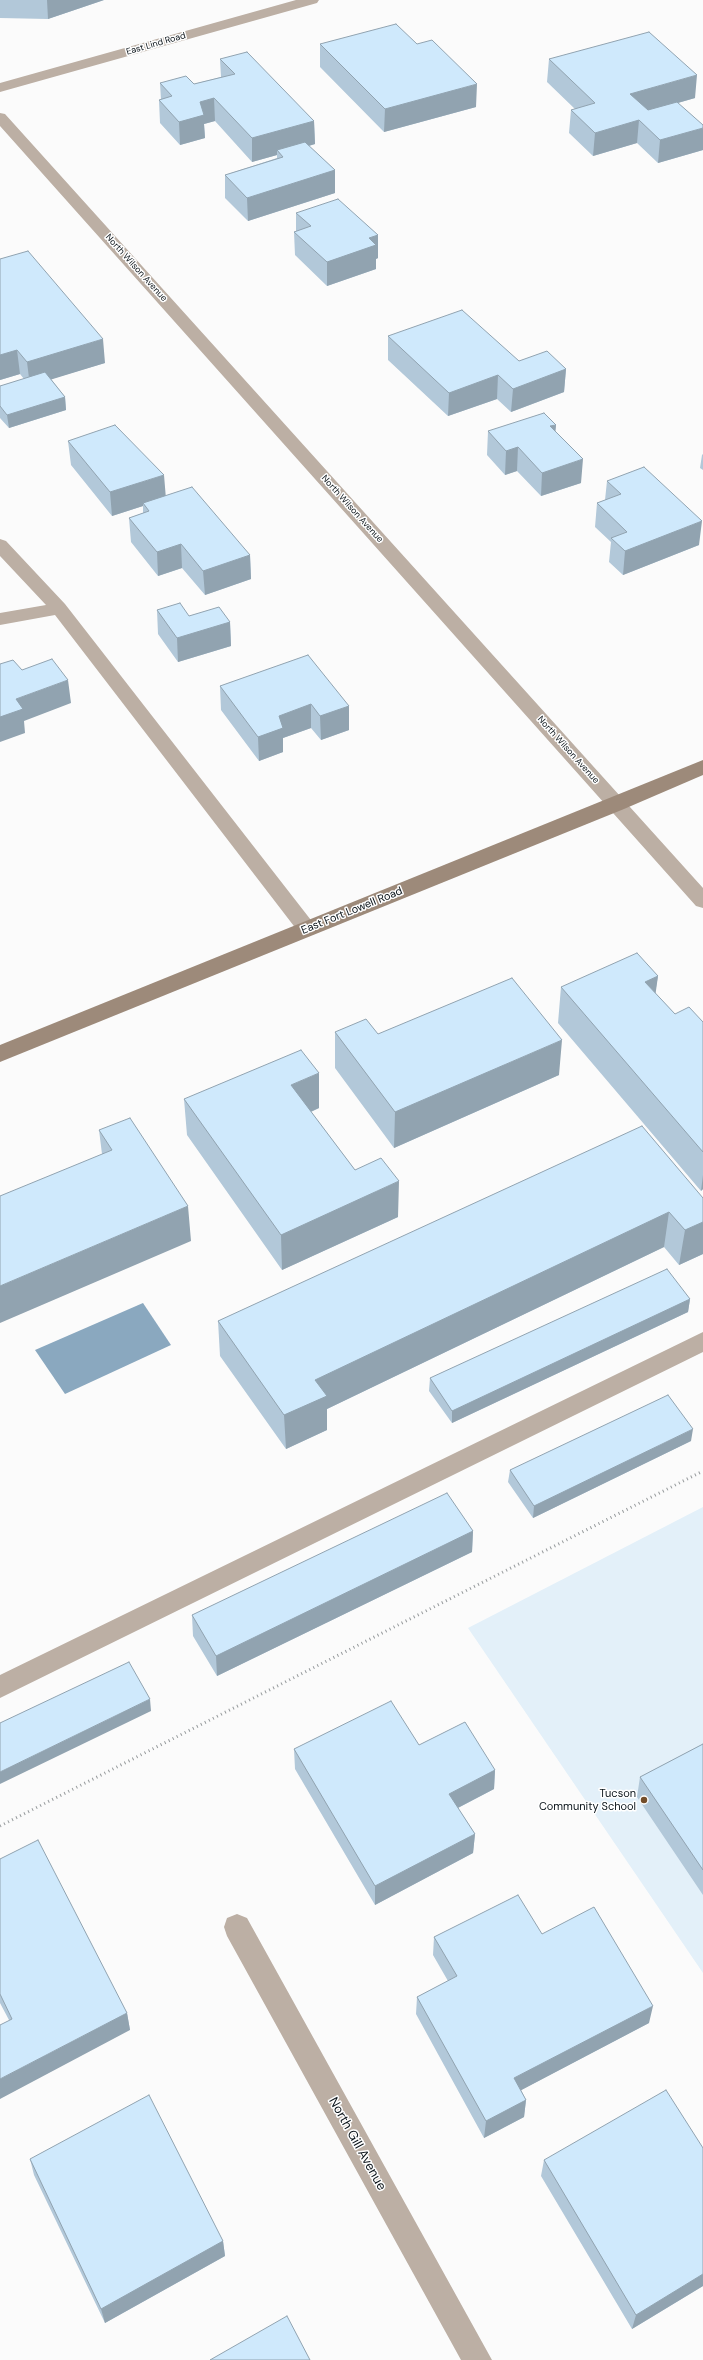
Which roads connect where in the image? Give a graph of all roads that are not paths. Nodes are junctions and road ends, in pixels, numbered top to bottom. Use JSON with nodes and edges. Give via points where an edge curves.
{"nodes":[{"id":1,"x":312,"y":0,"type":"edge"},
{"id":2,"x":0,"y":88,"type":"edge"},
{"id":3,"x":0,"y":117,"type":"edge"},
{"id":4,"x":0,"y":545,"type":"edge"},
{"id":5,"x":59,"y":608,"type":"junction"},
{"id":6,"x":0,"y":619,"type":"edge"},
{"id":7,"x":703,"y":767,"type":"edge"},
{"id":8,"x":617,"y":804,"type":"junction"},
{"id":9,"x":703,"y":901,"type":"edge"},
{"id":10,"x":307,"y":929,"type":"junction"},
{"id":11,"x":0,"y":1054,"type":"edge"},
{"id":12,"x":703,"y":1341,"type":"edge"},
{"id":13,"x":0,"y":1687,"type":"edge"},
{"id":14,"x":238,"y":1927,"type":"dead end"},
{"id":15,"x":477,"y":2360,"type":"edge"}],
"edges":[{"from":1,"to":2,"type":"street","name":"East Lind Road"},
{"from":3,"to":8,"type":"street","name":"North Wilson Avenue"},
{"from":4,"to":5,"type":"street"},
{"from":5,"to":6,"type":"street"},
{"from":5,"to":10,"type":"street"},
{"from":7,"to":8,"type":"main road","name":"East Fort Lowell Road"},
{"from":8,"to":9,"type":"street","name":"North Wilson Avenue"},
{"from":8,"to":10,"type":"main road","name":"East Fort Lowell Road"},
{"from":10,"to":11,"type":"main road","name":"East Fort Lowell Road"},
{"from":12,"to":13,"type":"street"},
{"from":14,"to":15,"type":"street","name":"North Gill Avenue"}]}
